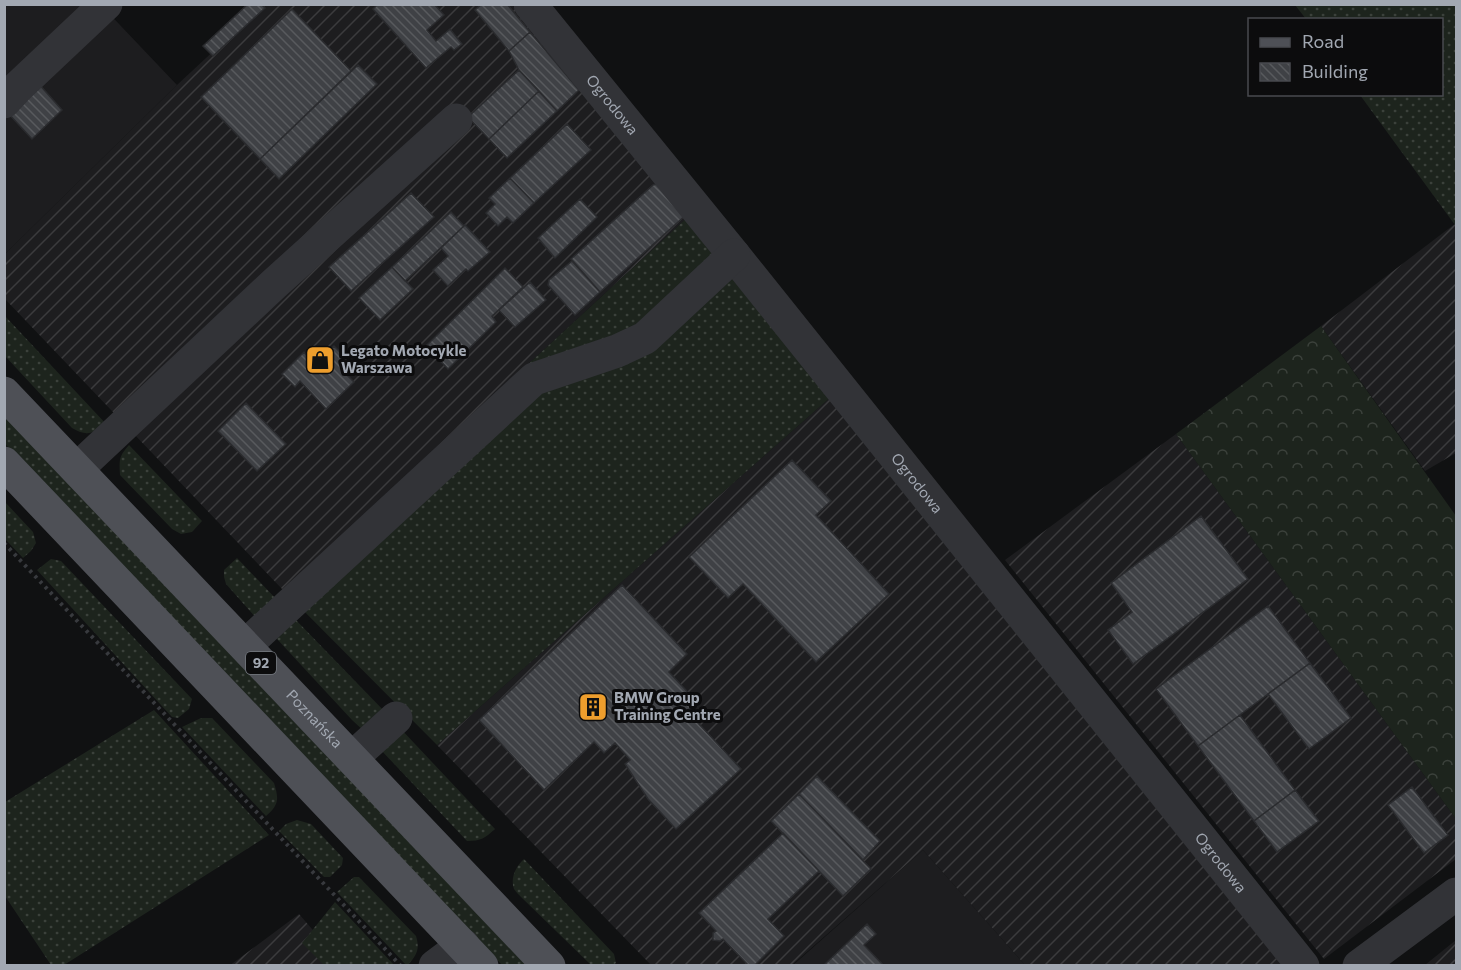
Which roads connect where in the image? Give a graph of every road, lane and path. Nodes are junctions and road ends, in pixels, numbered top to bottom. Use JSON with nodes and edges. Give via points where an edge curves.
{"nodes":[{"id":1,"x":105,"y":4,"type":"edge"},
{"id":2,"x":530,"y":4,"type":"edge"},
{"id":3,"x":4,"y":102,"type":"edge"},
{"id":4,"x":456,"y":120,"type":"dead end"},
{"id":5,"x":734,"y":255,"type":"junction"},
{"id":6,"x":4,"y":393,"type":"edge"},
{"id":7,"x":4,"y":463,"type":"edge"},
{"id":8,"x":77,"y":469,"type":"junction"},
{"id":9,"x":4,"y":543,"type":"edge"},
{"id":10,"x":245,"y":646,"type":"junction"},
{"id":11,"x":396,"y":718,"type":"dead end"},
{"id":12,"x":352,"y":758,"type":"junction"},
{"id":13,"x":1456,"y":894,"type":"edge"},
{"id":14,"x":472,"y":955,"type":"edge"},
{"id":15,"x":401,"y":966,"type":"edge"},
{"id":16,"x":435,"y":966,"type":"edge"},
{"id":17,"x":549,"y":966,"type":"edge"},
{"id":18,"x":1303,"y":966,"type":"edge"},
{"id":19,"x":1359,"y":966,"type":"edge"}],
"edges":[{"from":1,"to":3,"type":"street"},
{"from":2,"to":5,"type":"street","name":"Ogrodowa"},
{"from":4,"to":8,"type":"street"},
{"from":5,"to":10,"type":"street","via":[[645,338],[534,379]]},
{"from":5,"to":18,"type":"street","name":"Ogrodowa"},
{"from":6,"to":8,"type":"main road","name":"Poznańska","number":"92"},
{"from":7,"to":14,"type":"main road"},
{"from":8,"to":10,"type":"main road","name":"Poznańska","number":"92"},
{"from":9,"to":15,"type":"path"},
{"from":10,"to":12,"type":"main road","name":"Poznańska","number":"92"},
{"from":11,"to":12,"type":"street"},
{"from":12,"to":17,"type":"main road","name":"Poznańska","number":"92"},
{"from":13,"to":19,"type":"street"},
{"from":14,"to":16,"type":"street"}]}
